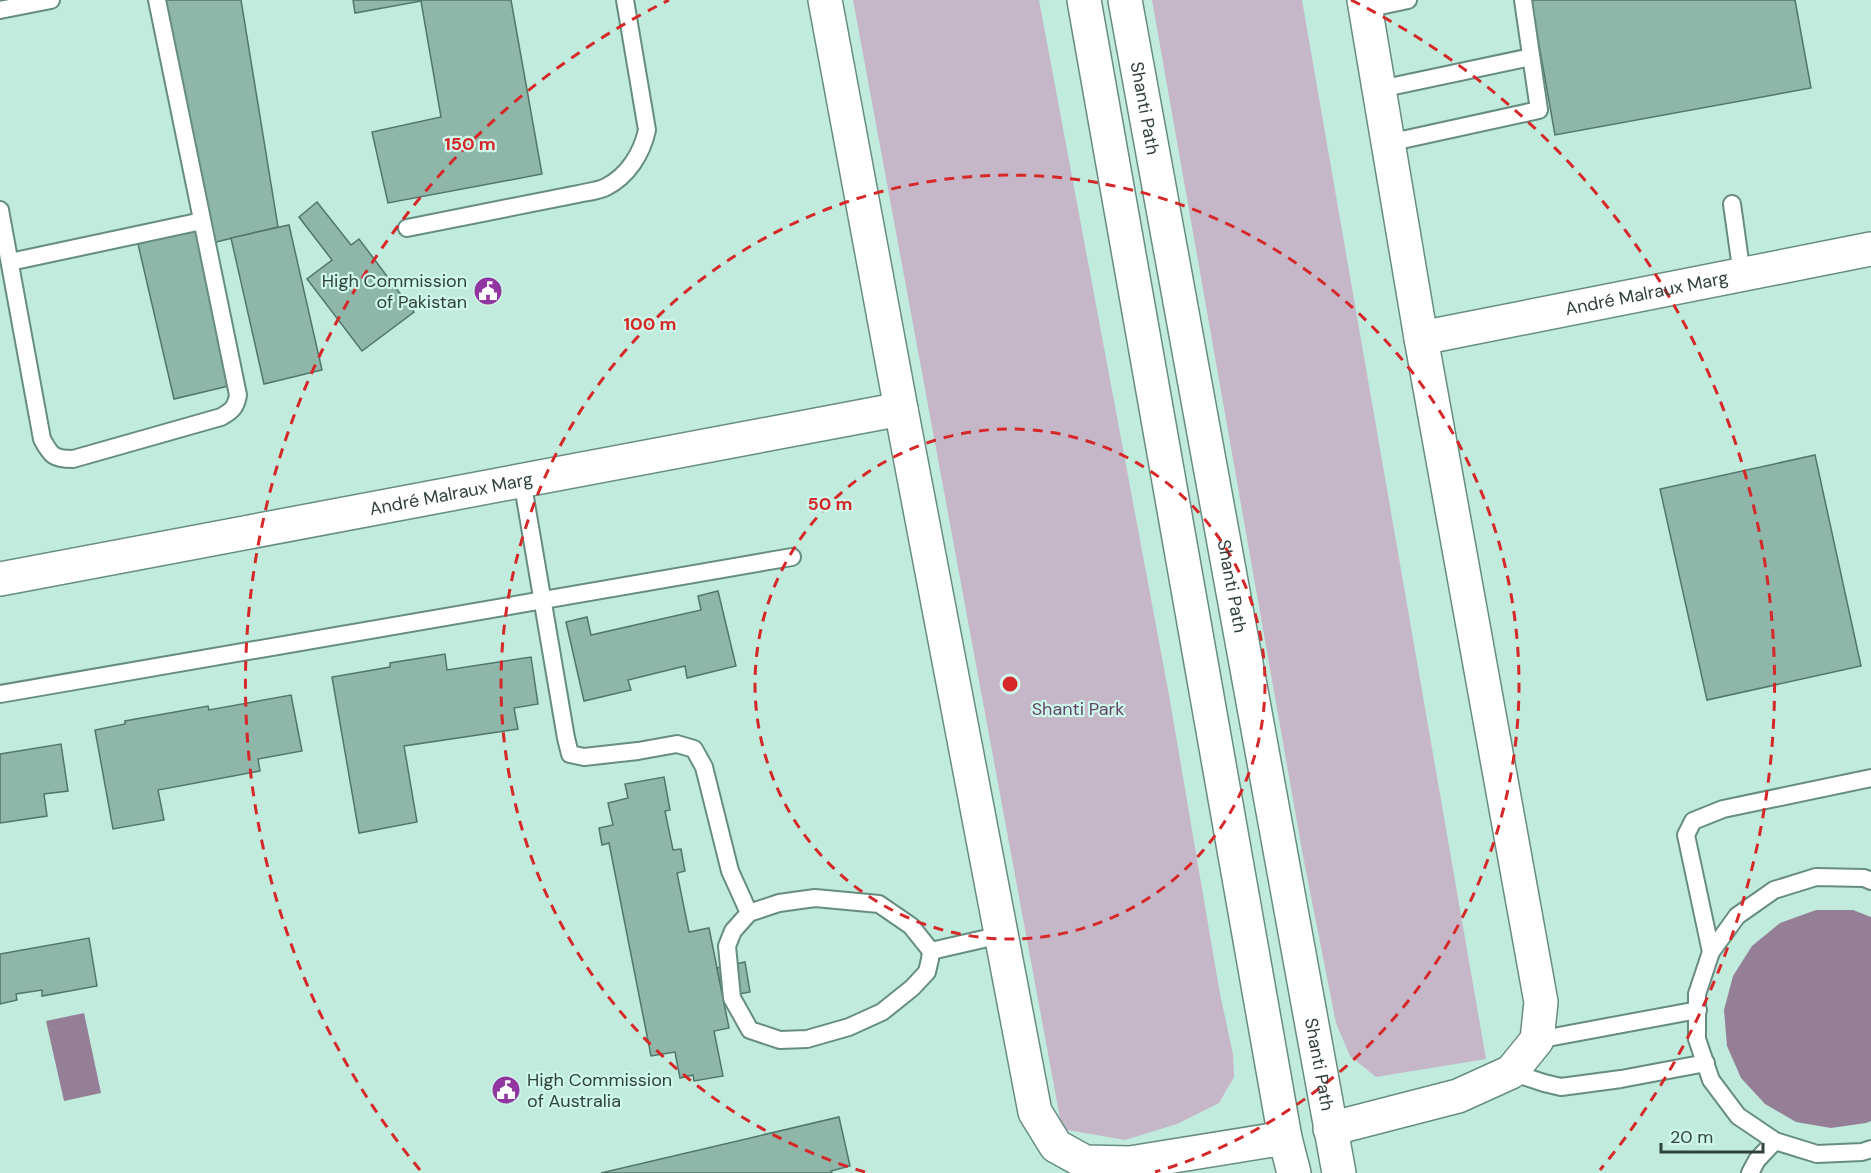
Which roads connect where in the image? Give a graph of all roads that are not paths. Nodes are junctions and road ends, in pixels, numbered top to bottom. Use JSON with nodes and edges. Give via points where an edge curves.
{"nodes":[{"id":1,"x":51,"y":0,"type":"edge"},
{"id":2,"x":158,"y":0,"type":"edge"},
{"id":3,"x":625,"y":0,"type":"edge"},
{"id":4,"x":825,"y":0,"type":"edge"},
{"id":5,"x":1084,"y":0,"type":"edge"},
{"id":6,"x":1125,"y":0,"type":"edge"},
{"id":7,"x":1408,"y":0,"type":"edge"},
{"id":8,"x":1523,"y":0,"type":"edge"},
{"id":9,"x":1365,"y":4,"type":"edge"},
{"id":10,"x":0,"y":10,"type":"edge"},
{"id":11,"x":1531,"y":57,"type":"junction"},
{"id":12,"x":1380,"y":89,"type":"junction"},
{"id":13,"x":1388,"y":143,"type":"junction"},
{"id":14,"x":1732,"y":204,"type":"dead end"},
{"id":15,"x":0,"y":210,"type":"edge"},
{"id":16,"x":202,"y":221,"type":"junction"},
{"id":17,"x":407,"y":228,"type":"dead end"},
{"id":18,"x":1871,"y":249,"type":"edge"},
{"id":19,"x":10,"y":262,"type":"junction"},
{"id":20,"x":1742,"y":275,"type":"junction"},
{"id":21,"x":1421,"y":338,"type":"junction"},
{"id":22,"x":901,"y":409,"type":"junction"},
{"id":23,"x":522,"y":480,"type":"junction"},
{"id":24,"x":792,"y":557,"type":"dead end"},
{"id":25,"x":0,"y":579,"type":"edge"},
{"id":26,"x":542,"y":601,"type":"junction"},
{"id":27,"x":0,"y":694,"type":"edge"},
{"id":28,"x":1871,"y":778,"type":"edge"},
{"id":29,"x":1871,"y":881,"type":"edge"},
{"id":30,"x":749,"y":913,"type":"junction"},
{"id":31,"x":1001,"y":935,"type":"junction"},
{"id":32,"x":930,"y":951,"type":"junction"},
{"id":33,"x":1711,"y":952,"type":"junction"},
{"id":34,"x":1698,"y":1010,"type":"junction"},
{"id":35,"x":1537,"y":1040,"type":"junction"},
{"id":36,"x":1706,"y":1063,"type":"junction"},
{"id":37,"x":1511,"y":1072,"type":"junction"},
{"id":38,"x":1330,"y":1128,"type":"junction"},
{"id":39,"x":1285,"y":1138,"type":"junction"},
{"id":40,"x":1774,"y":1141,"type":"junction"},
{"id":41,"x":1871,"y":1149,"type":"edge"},
{"id":42,"x":1294,"y":1173,"type":"edge"},
{"id":43,"x":1339,"y":1173,"type":"edge"},
{"id":44,"x":1750,"y":1173,"type":"edge"}],
"edges":[{"from":1,"to":10,"type":"lane"},
{"from":2,"to":16,"type":"lane"},
{"from":3,"to":17,"type":"lane","via":[[647,130],[643,147],[622,176],[605,187],[578,194]]},
{"from":4,"to":22,"type":"street"},
{"from":5,"to":39,"type":"street"},
{"from":6,"to":38,"type":"street","name":"Shanti Path"},
{"from":7,"to":9,"type":"lane"},
{"from":8,"to":11,"type":"lane"},
{"from":9,"to":12,"type":"street"},
{"from":11,"to":12,"type":"lane"},
{"from":11,"to":13,"type":"lane","via":[[1539,110]]},
{"from":12,"to":13,"type":"street"},
{"from":13,"to":21,"type":"street"},
{"from":14,"to":20,"type":"lane"},
{"from":15,"to":19,"type":"lane"},
{"from":16,"to":19,"type":"lane"},
{"from":16,"to":19,"type":"lane","via":[[238,395],[236,405],[222,417],[73,459],[58,459],[48,452],[42,439]]},
{"from":18,"to":20,"type":"street","name":"André Malraux Marg"},
{"from":20,"to":21,"type":"street","name":"André Malraux Marg"},
{"from":21,"to":35,"type":"street","via":[[1540,1002]]},
{"from":22,"to":23,"type":"street","name":"André Malraux Marg"},
{"from":22,"to":31,"type":"street"},
{"from":23,"to":25,"type":"street","name":"André Malraux Marg"},
{"from":23,"to":26,"type":"lane"},
{"from":24,"to":26,"type":"lane"},
{"from":26,"to":27,"type":"lane"},
{"from":26,"to":30,"type":"lane","via":[[570,754],[584,757],[677,744],[693,749],[704,767],[730,871]]},
{"from":28,"to":33,"type":"lane","via":[[1723,809],[1693,821],[1686,835]]},
{"from":29,"to":33,"type":"lane","via":[[1816,877],[1773,890],[1737,916]]},
{"from":30,"to":32,"type":"lane","via":[[779,903],[815,898],[879,904],[911,926]]},
{"from":30,"to":32,"type":"lane","via":[[726,946],[732,998],[750,1030],[780,1041],[807,1039],[849,1028],[882,1012],[927,972]]},
{"from":31,"to":32,"type":"lane"},
{"from":31,"to":39,"type":"street","via":[[1035,1112],[1056,1146],[1085,1162],[1130,1163]]},
{"from":33,"to":34,"type":"lane","via":[[1698,994]]},
{"from":34,"to":35,"type":"lane"},
{"from":34,"to":36,"type":"lane","via":[[1697,1039]]},
{"from":35,"to":37,"type":"street"},
{"from":36,"to":37,"type":"lane","via":[[1561,1087]]},
{"from":36,"to":40,"type":"lane","via":[[1712,1080],[1738,1116]]},
{"from":37,"to":38,"type":"street","via":[[1458,1096]]},
{"from":38,"to":43,"type":"street","name":"Shanti Path"},
{"from":39,"to":42,"type":"street"},
{"from":40,"to":41,"type":"lane","via":[[1817,1154]]},
{"from":40,"to":44,"type":"lane"}]}
